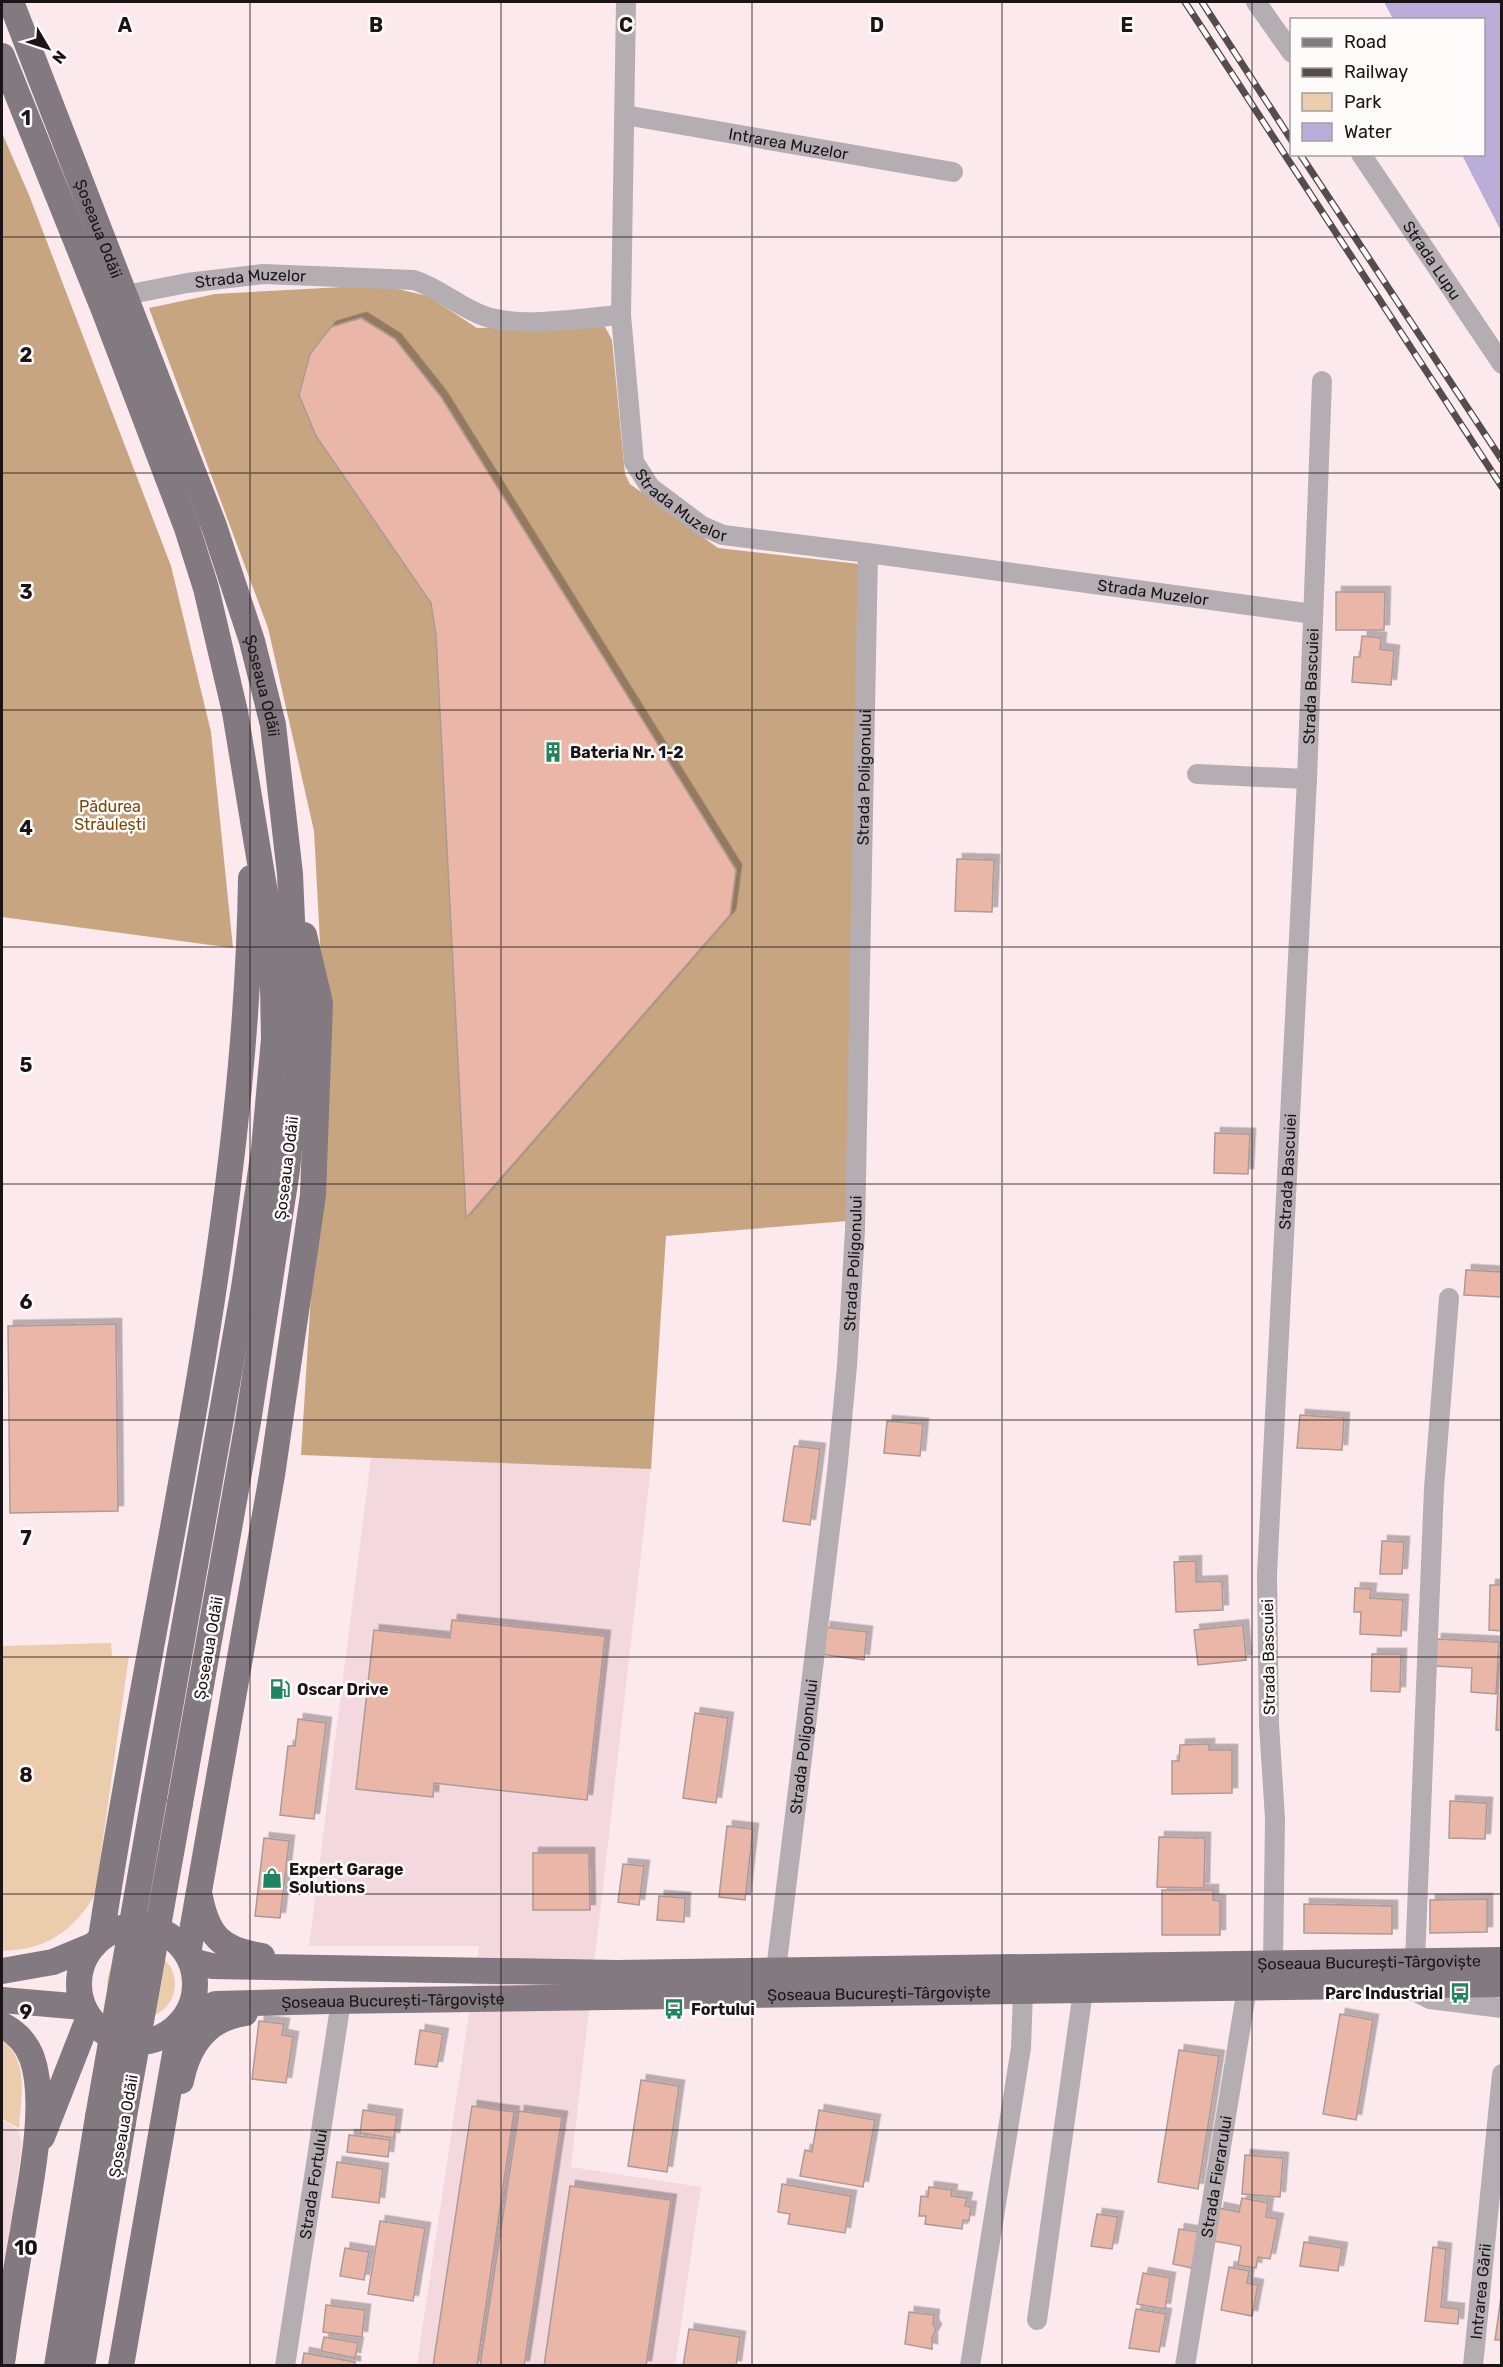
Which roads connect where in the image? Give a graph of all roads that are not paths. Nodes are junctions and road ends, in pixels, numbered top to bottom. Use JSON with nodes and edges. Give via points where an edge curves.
{"nodes":[{"id":1,"x":11,"y":2,"type":"edge"},
{"id":2,"x":626,"y":2,"type":"edge"},
{"id":3,"x":1256,"y":2,"type":"edge"},
{"id":4,"x":1290,"y":50,"type":"edge"},
{"id":5,"x":2,"y":56,"type":"edge"},
{"id":6,"x":2,"y":87,"type":"edge"},
{"id":7,"x":24,"y":111,"type":"junction"},
{"id":8,"x":625,"y":115,"type":"junction"},
{"id":9,"x":1362,"y":156,"type":"edge"},
{"id":10,"x":953,"y":172,"type":"dead end"},
{"id":11,"x":126,"y":295,"type":"junction"},
{"id":12,"x":621,"y":315,"type":"junction"},
{"id":13,"x":1502,"y":364,"type":"edge"},
{"id":14,"x":1322,"y":381,"type":"dead end"},
{"id":15,"x":868,"y":552,"type":"junction"},
{"id":16,"x":1313,"y":614,"type":"junction"},
{"id":17,"x":1197,"y":774,"type":"dead end"},
{"id":18,"x":1307,"y":779,"type":"junction"},
{"id":19,"x":252,"y":817,"type":"junction"},
{"id":20,"x":290,"y":874,"type":"junction"},
{"id":21,"x":1449,"y":1298,"type":"dead end"},
{"id":22,"x":198,"y":1891,"type":"junction"},
{"id":23,"x":98,"y":1941,"type":"junction"},
{"id":24,"x":190,"y":1958,"type":"junction"},
{"id":25,"x":1502,"y":1960,"type":"edge"},
{"id":26,"x":1415,"y":1961,"type":"junction"},
{"id":27,"x":1273,"y":1963,"type":"junction"},
{"id":28,"x":314,"y":1968,"type":"junction"},
{"id":29,"x":776,"y":1970,"type":"junction"},
{"id":30,"x":2,"y":1971,"type":"edge"},
{"id":31,"x":1502,"y":1984,"type":"edge"},
{"id":32,"x":1402,"y":1985,"type":"junction"},
{"id":33,"x":1247,"y":1988,"type":"junction"},
{"id":34,"x":1083,"y":1991,"type":"junction"},
{"id":35,"x":1023,"y":1992,"type":"junction"},
{"id":36,"x":2,"y":2000,"type":"edge"},
{"id":37,"x":335,"y":2001,"type":"junction"},
{"id":38,"x":1502,"y":2008,"type":"edge"},
{"id":39,"x":86,"y":2012,"type":"junction"},
{"id":40,"x":183,"y":2020,"type":"junction"},
{"id":41,"x":2,"y":2025,"type":"edge"},
{"id":42,"x":1502,"y":2074,"type":"edge"},
{"id":43,"x":34,"y":2159,"type":"junction"},
{"id":44,"x":154,"y":2167,"type":"junction"},
{"id":45,"x":1037,"y":2320,"type":"dead end"},
{"id":46,"x":2,"y":2363,"type":"edge"},
{"id":47,"x":57,"y":2366,"type":"edge"},
{"id":48,"x":82,"y":2366,"type":"edge"},
{"id":49,"x":121,"y":2366,"type":"edge"},
{"id":50,"x":285,"y":2366,"type":"edge"},
{"id":51,"x":970,"y":2366,"type":"edge"},
{"id":52,"x":1185,"y":2366,"type":"edge"},
{"id":53,"x":1473,"y":2366,"type":"edge"}],
"edges":[{"from":1,"to":11,"type":"main road","name":"Șoseaua Odăii"},
{"from":2,"to":8,"type":"street"},
{"from":3,"to":4,"type":"street"},
{"from":5,"to":7,"type":"main road","name":"Șoseaua Odăii"},
{"from":6,"to":7,"type":"street"},
{"from":7,"to":19,"type":"main road","name":"Șoseaua Odăii","via":[[104,310],[203,578],[235,712]]},
{"from":8,"to":10,"type":"street","name":"Intrarea Muzelor"},
{"from":8,"to":12,"type":"street"},
{"from":9,"to":13,"type":"street","name":"Strada Lupu"},
{"from":11,"to":12,"type":"street","name":"Strada Muzelor","via":[[226,277],[298,275],[414,280],[480,314],[508,322]]},
{"from":11,"to":20,"type":"main road","name":"Șoseaua Odăii","via":[[214,526],[252,641],[273,724]]},
{"from":12,"to":15,"type":"street","name":"Strada Muzelor","via":[[634,462],[650,487],[717,533]]},
{"from":14,"to":16,"type":"street","name":"Strada Bascuiei"},
{"from":15,"to":16,"type":"street","name":"Strada Muzelor"},
{"from":15,"to":29,"type":"street","name":"Strada Poligonului","via":[[855,1230],[847,1366]]},
{"from":16,"to":18,"type":"street","name":"Strada Bascuiei"},
{"from":17,"to":18,"type":"street"},
{"from":18,"to":27,"type":"street","name":"Strada Bascuiei","via":[[1267,1574],[1275,1819]]},
{"from":19,"to":23,"type":"main road","via":[[249,969],[228,1189],[194,1408]]},
{"from":19,"to":47,"type":"main road","name":"Șoseaua Odăii","bridge":true,"via":[[272,935],[274,1039],[268,1116],[244,1288]]},
{"from":20,"to":22,"type":"main road","via":[[320,1003],[313,1196],[272,1475]]},
{"from":20,"to":48,"type":"main road","name":"Șoseaua Odăii","bridge":true,"via":[[298,1058],[287,1170],[248,1422]]},
{"from":21,"to":26,"type":"street","via":[[1434,1488]]},
{"from":22,"to":24,"type":"main road"},
{"from":22,"to":28,"type":"main road","via":[[214,1935],[228,1948]]},
{"from":23,"to":24,"type":"main road","via":[[116,1930],[148,1926],[178,1941]]},
{"from":23,"to":30,"type":"main road","via":[[53,1962]]},
{"from":23,"to":39,"type":"main road","via":[[85,1958],[80,1974],[79,1991]]},
{"from":24,"to":28,"type":"main road","name":"Șoseaua București-Târgoviște","via":[[212,1966]]},
{"from":24,"to":40,"type":"main road","via":[[196,1983],[192,2005]]},
{"from":25,"to":26,"type":"main road","name":"Șoseaua București-Târgoviște"},
{"from":26,"to":27,"type":"main road","name":"Șoseaua București-Târgoviște"},
{"from":27,"to":29,"type":"main road","name":"Șoseaua București-Târgoviște"},
{"from":28,"to":29,"type":"main road","name":"Șoseaua București-Târgoviște"},
{"from":31,"to":32,"type":"main road","name":"Șoseaua București-Târgoviște"},
{"from":32,"to":33,"type":"main road","name":"Șoseaua București-Târgoviște"},
{"from":32,"to":38,"type":"street","via":[[1430,1999]]},
{"from":33,"to":34,"type":"main road","name":"Șoseaua București-Târgoviște"},
{"from":33,"to":52,"type":"street","name":"Strada Fierarului"},
{"from":34,"to":35,"type":"main road","name":"Șoseaua București-Târgoviște"},
{"from":34,"to":45,"type":"street"},
{"from":35,"to":37,"type":"main road","name":"Șoseaua București-Târgoviște"},
{"from":35,"to":51,"type":"street","via":[[1021,2048]]},
{"from":36,"to":39,"type":"main road"},
{"from":37,"to":40,"type":"main road","name":"Șoseaua București-Târgoviște","via":[[216,2004]]},
{"from":37,"to":44,"type":"main road","via":[[236,2014],[208,2026],[183,2068],[169,2131]]},
{"from":37,"to":50,"type":"street","name":"Strada Fortului"},
{"from":39,"to":40,"type":"main road","via":[[111,2037],[132,2042],[154,2040]]},
{"from":39,"to":43,"type":"main road"},
{"from":40,"to":44,"type":"main road"},
{"from":41,"to":43,"type":"main road","via":[[24,2042],[32,2058],[37,2095]]},
{"from":42,"to":53,"type":"street","name":"Intrarea Gării"},
{"from":43,"to":46,"type":"main road"},
{"from":44,"to":49,"type":"main road"}]}
